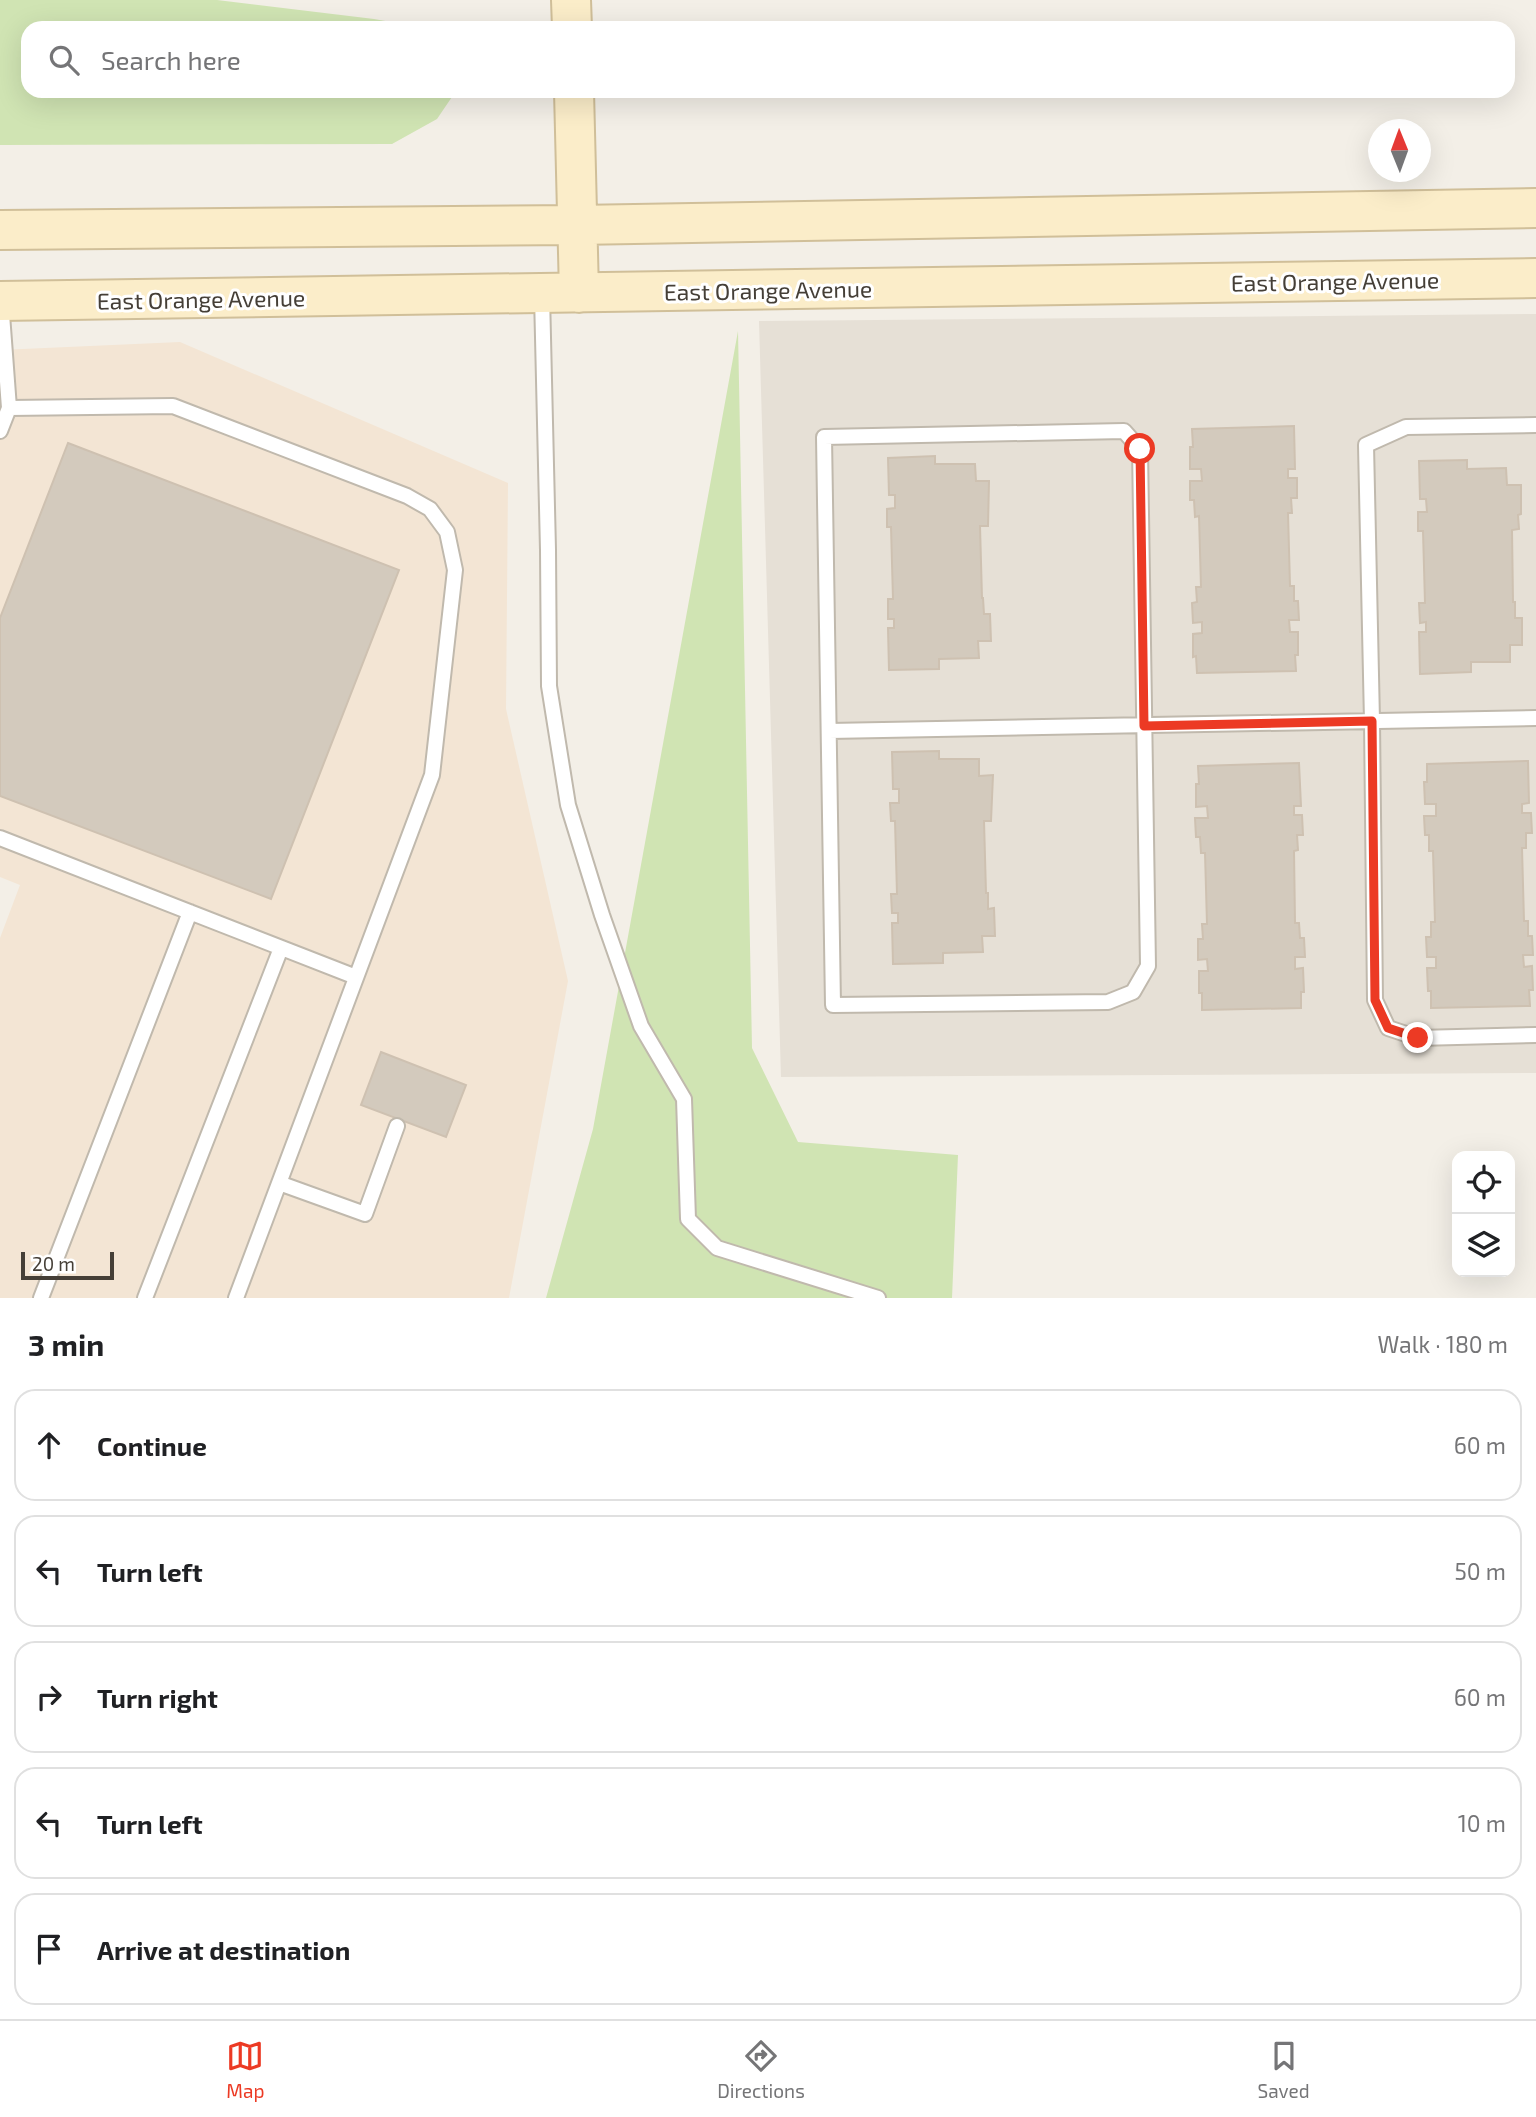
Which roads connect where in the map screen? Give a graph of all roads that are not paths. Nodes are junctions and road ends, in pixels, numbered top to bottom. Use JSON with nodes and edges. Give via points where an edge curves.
{"nodes":[{"id":1,"x":571,"y":0,"type":"edge"},
{"id":2,"x":572,"y":21,"type":"edge"},
{"id":3,"x":573,"y":98,"type":"edge"},
{"id":4,"x":1536,"y":208,"type":"edge"},
{"id":5,"x":577,"y":225,"type":"junction"},
{"id":6,"x":0,"y":230,"type":"edge"},
{"id":7,"x":1536,"y":278,"type":"edge"},
{"id":8,"x":560,"y":294,"type":"junction"},
{"id":9,"x":1,"y":301,"type":"edge"},
{"id":10,"x":9,"y":408,"type":"junction"},
{"id":11,"x":1536,"y":425,"type":"edge"},
{"id":12,"x":0,"y":431,"type":"edge"},
{"id":13,"x":1536,"y":718,"type":"edge"},
{"id":14,"x":1372,"y":721,"type":"junction"},
{"id":15,"x":1144,"y":726,"type":"junction"},
{"id":16,"x":829,"y":731,"type":"junction"},
{"id":17,"x":0,"y":838,"type":"edge"},
{"id":18,"x":190,"y":912,"type":"junction"},
{"id":19,"x":281,"y":948,"type":"junction"},
{"id":20,"x":356,"y":977,"type":"junction"},
{"id":21,"x":1536,"y":1035,"type":"edge"},
{"id":22,"x":397,"y":1126,"type":"dead end"},
{"id":23,"x":279,"y":1183,"type":"junction"},
{"id":24,"x":41,"y":1298,"type":"edge"},
{"id":25,"x":145,"y":1298,"type":"edge"},
{"id":26,"x":236,"y":1298,"type":"edge"},
{"id":27,"x":878,"y":1298,"type":"edge"}],
"edges":[{"from":1,"to":2,"type":"street"},
{"from":3,"to":5,"type":"street"},
{"from":4,"to":5,"type":"street"},
{"from":5,"to":6,"type":"street"},
{"from":5,"to":8,"type":"street"},
{"from":7,"to":8,"type":"street","name":"East Orange Avenue"},
{"from":8,"to":9,"type":"street","name":"East Orange Avenue"},
{"from":8,"to":27,"type":"lane","via":[[548,551],[548,686],[568,805],[601,915],[641,1026],[684,1098],[688,1219],[717,1248]]},
{"from":9,"to":10,"type":"lane"},
{"from":10,"to":12,"type":"lane"},
{"from":10,"to":20,"type":"lane","via":[[173,406],[407,496],[430,509],[447,532],[455,570],[432,775]]},
{"from":11,"to":14,"type":"lane","via":[[1406,427],[1366,445]]},
{"from":13,"to":14,"type":"lane"},
{"from":14,"to":15,"type":"lane"},
{"from":14,"to":21,"type":"lane","via":[[1375,1000],[1388,1028],[1418,1038]]},
{"from":15,"to":16,"type":"lane"},
{"from":15,"to":16,"type":"lane","via":[[1148,967],[1133,992],[1108,1002],[1058,1003],[833,1005]]},
{"from":15,"to":16,"type":"lane","via":[[1140,449],[1124,431],[1111,431],[824,437]]},
{"from":17,"to":18,"type":"lane"},
{"from":18,"to":19,"type":"lane"},
{"from":18,"to":24,"type":"lane"},
{"from":19,"to":20,"type":"lane"},
{"from":19,"to":25,"type":"lane"},
{"from":20,"to":23,"type":"lane"},
{"from":22,"to":23,"type":"lane","via":[[365,1214]]},
{"from":23,"to":26,"type":"lane"}]}
